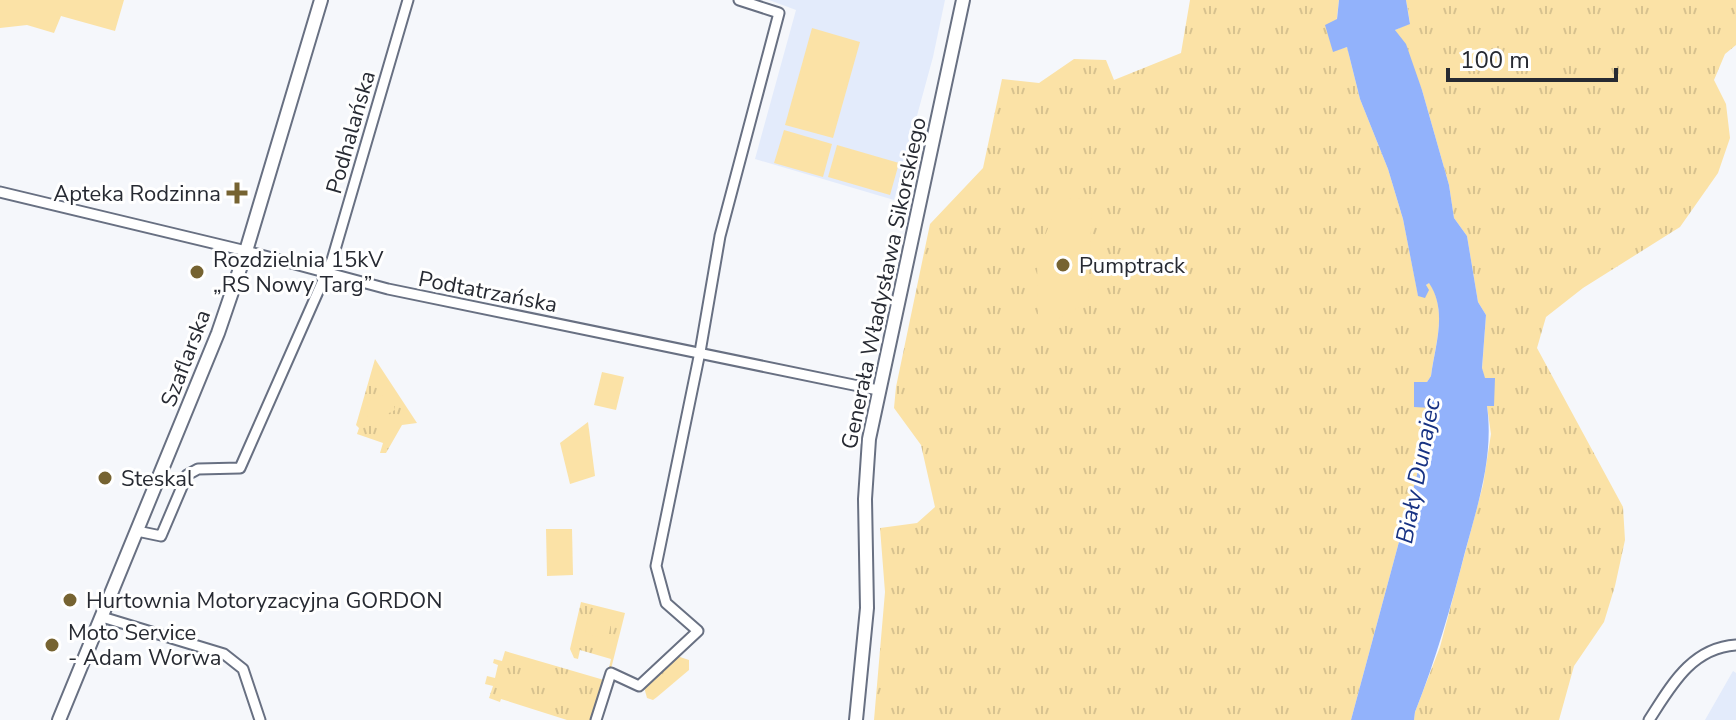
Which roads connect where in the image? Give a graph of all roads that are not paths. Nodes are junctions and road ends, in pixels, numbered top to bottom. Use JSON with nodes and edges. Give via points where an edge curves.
{"nodes":[{"id":1,"x":321,"y":0,"type":"edge"},
{"id":2,"x":408,"y":0,"type":"edge"},
{"id":3,"x":739,"y":0,"type":"edge"},
{"id":4,"x":963,"y":0,"type":"edge"},
{"id":5,"x":0,"y":192,"type":"edge"},
{"id":6,"x":246,"y":251,"type":"junction"},
{"id":7,"x":326,"y":274,"type":"junction"},
{"id":8,"x":700,"y":352,"type":"junction"},
{"id":9,"x":878,"y":390,"type":"junction"},
{"id":10,"x":137,"y":531,"type":"junction"},
{"id":11,"x":102,"y":617,"type":"junction"},
{"id":12,"x":1736,"y":645,"type":"edge"},
{"id":13,"x":59,"y":720,"type":"edge"},
{"id":14,"x":260,"y":720,"type":"edge"},
{"id":15,"x":596,"y":720,"type":"edge"},
{"id":16,"x":856,"y":720,"type":"edge"},
{"id":17,"x":1649,"y":720,"type":"edge"}],
"edges":[{"from":1,"to":6,"type":"street","name":"Szaflarska"},
{"from":2,"to":7,"type":"street","name":"Podhalańska"},
{"from":3,"to":8,"type":"street","via":[[779,13],[720,236]]},
{"from":4,"to":9,"type":"street","name":"Generała Władysława Sikorskiego"},
{"from":5,"to":6,"type":"street","name":"Podtatrzańska"},
{"from":6,"to":7,"type":"street","name":"Podtatrzańska"},
{"from":6,"to":10,"type":"street","name":"Szaflarska"},
{"from":7,"to":8,"type":"street","name":"Podtatrzańska"},
{"from":7,"to":10,"type":"street","name":"Podhalańska","via":[[240,468],[198,469],[187,475],[161,536]]},
{"from":8,"to":9,"type":"street","name":"Podtatrzańska"},
{"from":8,"to":15,"type":"street","via":[[656,566],[666,603],[698,631],[639,686],[611,673]]},
{"from":9,"to":16,"type":"street","name":"Generała Władysława Sikorskiego","via":[[866,472],[867,608]]},
{"from":10,"to":11,"type":"street","name":"Szaflarska"},
{"from":11,"to":13,"type":"street","name":"Szaflarska"},
{"from":11,"to":14,"type":"street","via":[[224,654],[243,669]]},
{"from":12,"to":17,"type":"street","via":[[1695,659]]}]}
